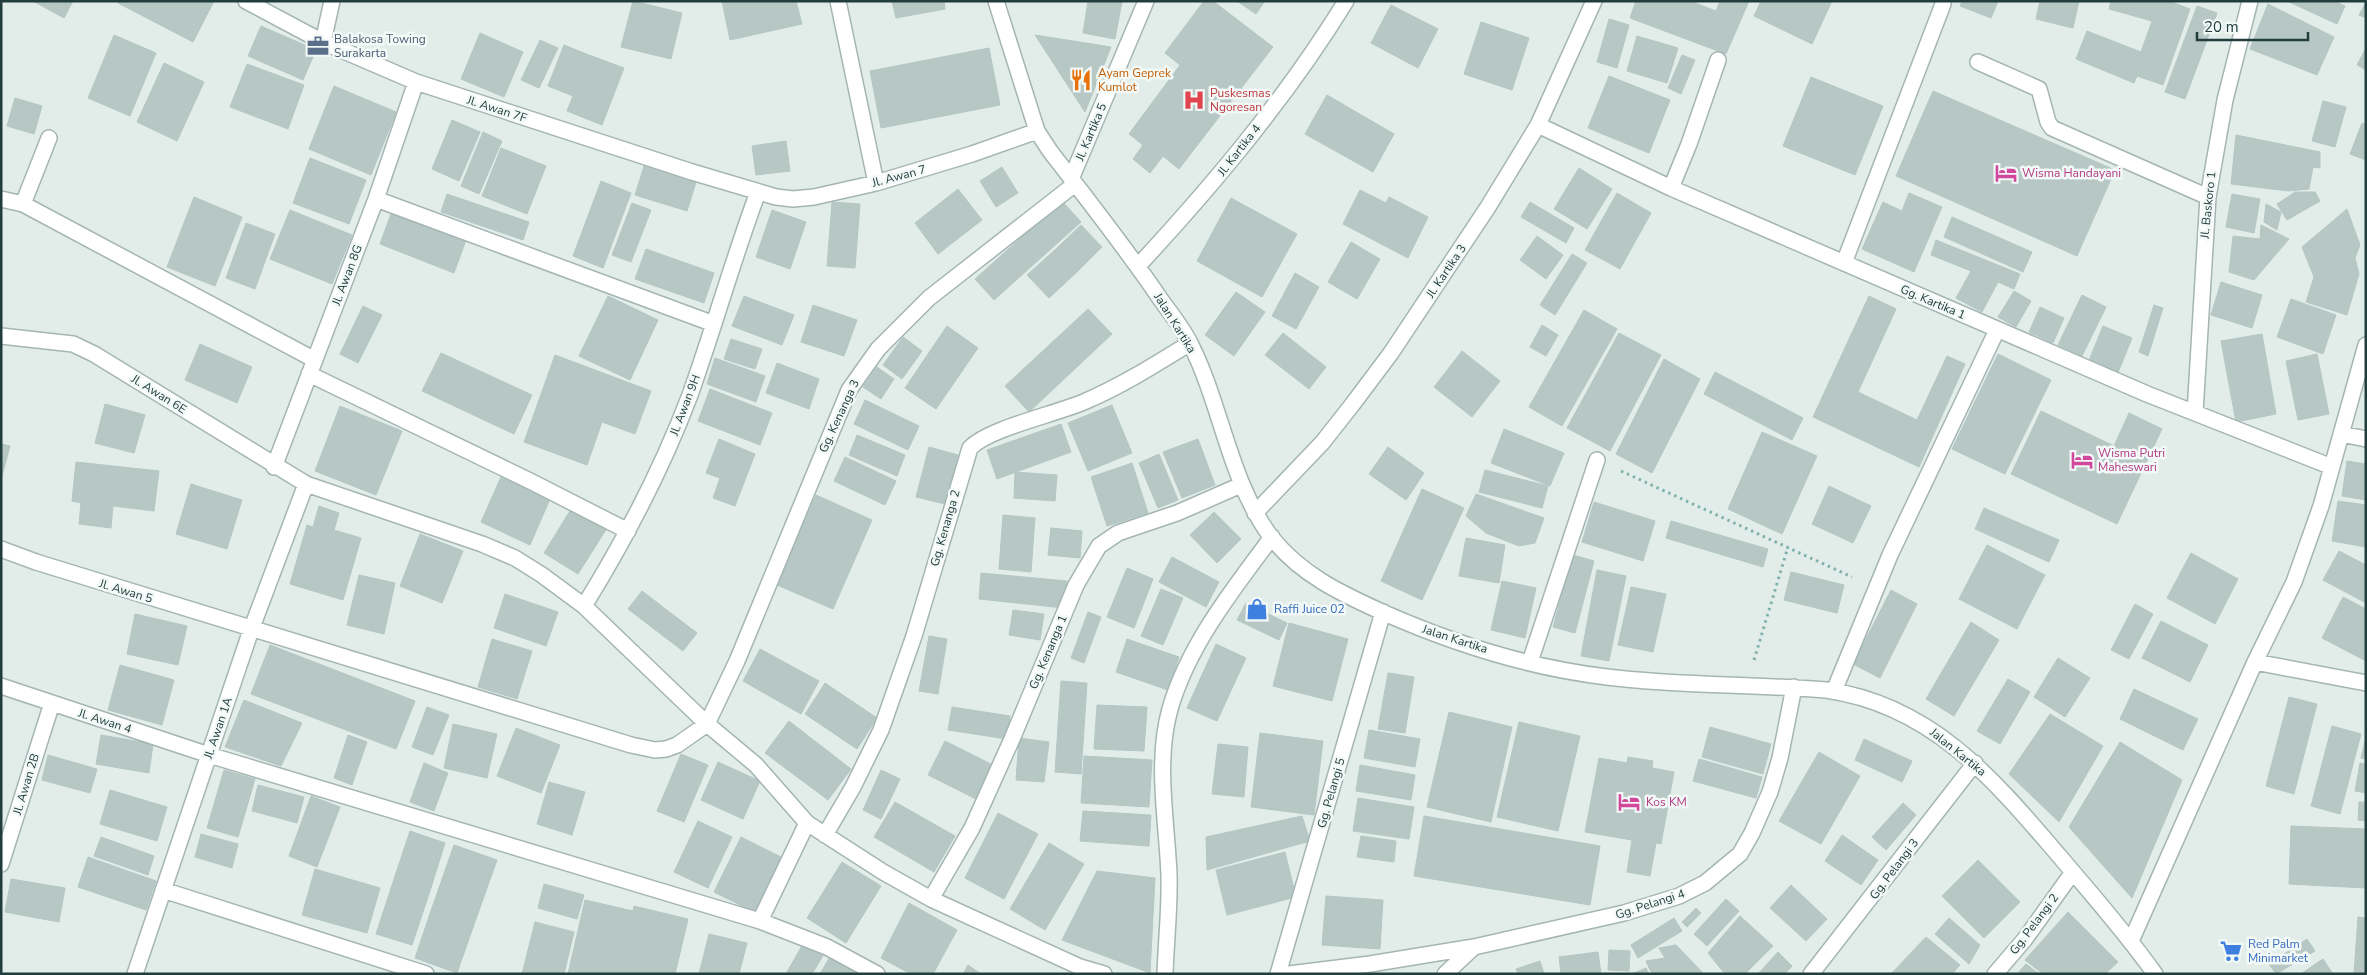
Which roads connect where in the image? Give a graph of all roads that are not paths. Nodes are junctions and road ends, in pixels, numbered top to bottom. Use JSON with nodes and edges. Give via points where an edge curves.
{"nodes":[{"id":1,"x":246,"y":1,"type":"edge"},
{"id":2,"x":332,"y":1,"type":"edge"},
{"id":3,"x":838,"y":1,"type":"edge"},
{"id":4,"x":996,"y":1,"type":"edge"},
{"id":5,"x":1146,"y":1,"type":"edge"},
{"id":6,"x":1346,"y":1,"type":"edge"},
{"id":7,"x":1594,"y":1,"type":"edge"},
{"id":8,"x":2250,"y":1,"type":"edge"},
{"id":9,"x":1943,"y":4,"type":"dead end"},
{"id":10,"x":323,"y":42,"type":"junction"},
{"id":11,"x":1718,"y":60,"type":"dead end"},
{"id":12,"x":1978,"y":62,"type":"dead end"},
{"id":13,"x":416,"y":82,"type":"junction"},
{"id":14,"x":1538,"y":126,"type":"junction"},
{"id":15,"x":1038,"y":131,"type":"junction"},
{"id":16,"x":49,"y":138,"type":"dead end"},
{"id":17,"x":1073,"y":181,"type":"junction"},
{"id":18,"x":876,"y":183,"type":"junction"},
{"id":19,"x":1670,"y":188,"type":"junction"},
{"id":20,"x":758,"y":192,"type":"junction"},
{"id":21,"x":2208,"y":197,"type":"junction"},
{"id":22,"x":1,"y":199,"type":"edge"},
{"id":23,"x":376,"y":199,"type":"junction"},
{"id":24,"x":23,"y":204,"type":"junction"},
{"id":25,"x":1844,"y":263,"type":"junction"},
{"id":26,"x":1138,"y":266,"type":"junction"},
{"id":27,"x":714,"y":324,"type":"junction"},
{"id":28,"x":1997,"y":330,"type":"junction"},
{"id":29,"x":1,"y":336,"type":"edge"},
{"id":30,"x":1190,"y":343,"type":"junction"},
{"id":31,"x":2366,"y":345,"type":"edge"},
{"id":32,"x":315,"y":360,"type":"junction"},
{"id":33,"x":309,"y":374,"type":"junction"},
{"id":34,"x":2195,"y":413,"type":"junction"},
{"id":35,"x":2341,"y":434,"type":"junction"},
{"id":36,"x":2366,"y":439,"type":"edge"},
{"id":37,"x":1597,"y":460,"type":"road end"},
{"id":38,"x":274,"y":467,"type":"junction"},
{"id":39,"x":2332,"y":467,"type":"junction"},
{"id":40,"x":306,"y":484,"type":"junction"},
{"id":41,"x":1241,"y":484,"type":"junction"},
{"id":42,"x":1255,"y":513,"type":"junction"},
{"id":43,"x":628,"y":531,"type":"junction"},
{"id":44,"x":1272,"y":537,"type":"junction"},
{"id":45,"x":1,"y":549,"type":"edge"},
{"id":46,"x":584,"y":606,"type":"junction"},
{"id":47,"x":1383,"y":612,"type":"junction"},
{"id":48,"x":251,"y":630,"type":"junction"},
{"id":49,"x":1530,"y":662,"type":"junction"},
{"id":50,"x":2255,"y":662,"type":"junction"},
{"id":51,"x":2366,"y":683,"type":"edge"},
{"id":52,"x":1,"y":686,"type":"edge"},
{"id":53,"x":1794,"y":687,"type":"junction"},
{"id":54,"x":1834,"y":691,"type":"junction"},
{"id":55,"x":52,"y":703,"type":"junction"},
{"id":56,"x":708,"y":724,"type":"junction"},
{"id":57,"x":208,"y":755,"type":"junction"},
{"id":58,"x":1975,"y":763,"type":"junction"},
{"id":59,"x":808,"y":823,"type":"junction"},
{"id":60,"x":825,"y":835,"type":"junction"},
{"id":61,"x":1,"y":864,"type":"edge"},
{"id":62,"x":2072,"y":872,"type":"junction"},
{"id":63,"x":163,"y":890,"type":"junction"},
{"id":64,"x":931,"y":899,"type":"junction"},
{"id":65,"x":760,"y":921,"type":"junction"},
{"id":66,"x":2131,"y":941,"type":"junction"},
{"id":67,"x":1474,"y":946,"type":"junction"},
{"id":68,"x":135,"y":974,"type":"edge"},
{"id":69,"x":426,"y":974,"type":"edge"},
{"id":70,"x":877,"y":974,"type":"edge"},
{"id":71,"x":1104,"y":974,"type":"edge"},
{"id":72,"x":1165,"y":974,"type":"edge"},
{"id":73,"x":1278,"y":974,"type":"edge"},
{"id":74,"x":1288,"y":974,"type":"edge"},
{"id":75,"x":1445,"y":974,"type":"edge"},
{"id":76,"x":1811,"y":974,"type":"edge"},
{"id":77,"x":1994,"y":974,"type":"edge"},
{"id":78,"x":2154,"y":974,"type":"edge"}],
"edges":[{"from":1,"to":10,"type":"street","name":"Jl. Awan 7F"},
{"from":2,"to":10,"type":"street"},
{"from":3,"to":18,"type":"street"},
{"from":4,"to":15,"type":"street","name":"Jalan Kartika"},
{"from":5,"to":17,"type":"street","name":"Jl. Kartika 5"},
{"from":6,"to":26,"type":"street","name":"Jl. Kartika 4","via":[[1275,105],[1224,170]]},
{"from":7,"to":14,"type":"street","name":"Jl. Kartika 3"},
{"from":8,"to":21,"type":"street","name":"Jl. Baskoro 1","via":[[2225,100]]},
{"from":9,"to":25,"type":"street"},
{"from":10,"to":13,"type":"street","name":"Jl. Awan 7F"},
{"from":11,"to":19,"type":"street"},
{"from":12,"to":21,"type":"street","via":[[2037,87],[2052,128]]},
{"from":13,"to":20,"type":"street","name":"Jl. Awan 7F"},
{"from":13,"to":23,"type":"street","name":"Jl. Awan 8G"},
{"from":14,"to":19,"type":"street","name":"Gg. Kartika 1"},
{"from":14,"to":42,"type":"street","name":"Jl. Kartika 3","via":[[1391,352],[1322,443]]},
{"from":15,"to":17,"type":"street","name":"Jalan Kartika"},
{"from":15,"to":18,"type":"street","name":"Jl. Awan 7"},
{"from":16,"to":24,"type":"street"},
{"from":17,"to":26,"type":"street","name":"Jalan Kartika"},
{"from":17,"to":56,"type":"street","name":"Gg. Kenanga 3","via":[[929,298],[862,369],[839,412]]},
{"from":18,"to":20,"type":"street","name":"Jl. Awan 7","via":[[793,199]]},
{"from":19,"to":25,"type":"street","name":"Gg. Kartika 1"},
{"from":20,"to":27,"type":"street","name":"Jl. Awan 9H"},
{"from":21,"to":34,"type":"street","name":"Jl. Baskoro 1"},
{"from":22,"to":24,"type":"street"},
{"from":23,"to":27,"type":"street"},
{"from":23,"to":32,"type":"street","name":"Jl. Awan 8G"},
{"from":24,"to":32,"type":"street"},
{"from":25,"to":28,"type":"street","name":"Gg. Kartika 1"},
{"from":26,"to":30,"type":"street","name":"Jalan Kartika"},
{"from":27,"to":43,"type":"street","name":"Jl. Awan 9H","via":[[671,442]]},
{"from":28,"to":34,"type":"street","name":"Gg. Kartika 1"},
{"from":28,"to":54,"type":"street","via":[[1890,554]]},
{"from":29,"to":38,"type":"street","name":"Jl. Awan 6E","via":[[73,344],[94,354]]},
{"from":30,"to":41,"type":"street","name":"Jalan Kartika","via":[[1208,384]]},
{"from":30,"to":60,"type":"street","name":"Gg. Kenanga 2","via":[[1132,379],[1087,401],[986,436],[970,448],[914,636],[881,730]]},
{"from":31,"to":35,"type":"street"},
{"from":32,"to":33,"type":"street","name":"Jl. Awan 8G"},
{"from":33,"to":38,"type":"street","name":"Jl. Awan 8G"},
{"from":33,"to":43,"type":"street"},
{"from":34,"to":39,"type":"street","name":"Gg. Kartika 1"},
{"from":35,"to":36,"type":"street"},
{"from":35,"to":39,"type":"street"},
{"from":37,"to":49,"type":"street"},
{"from":38,"to":40,"type":"street","name":"Jl. Awan 6E"},
{"from":39,"to":50,"type":"street","via":[[2294,582]]},
{"from":40,"to":46,"type":"street","name":"Jl. Awan 6E","via":[[515,558]]},
{"from":40,"to":48,"type":"street","name":"Jl. Awan 1A"},
{"from":41,"to":42,"type":"street","name":"Jalan Kartika"},
{"from":41,"to":64,"type":"street","name":"Gg. Kenanga 1","via":[[1177,513],[1118,533],[1099,546],[1076,585],[972,828]]},
{"from":42,"to":44,"type":"street","name":"Jalan Kartika"},
{"from":43,"to":46,"type":"street","name":"Jl. Awan 9H"},
{"from":44,"to":47,"type":"street","name":"Jalan Kartika","via":[[1289,558],[1313,577]]},
{"from":44,"to":72,"type":"street","via":[[1223,605],[1195,652],[1170,710],[1164,744],[1169,878]]},
{"from":45,"to":48,"type":"street","name":"Jl. Awan 5"},
{"from":46,"to":56,"type":"street","name":"Jl. Awan 6E"},
{"from":47,"to":49,"type":"street","name":"Jalan Kartika","via":[[1429,631]]},
{"from":47,"to":73,"type":"street","name":"Gg. Pelangi 5"},
{"from":48,"to":56,"type":"street","name":"Jl. Awan 5","via":[[655,750],[677,745]]},
{"from":48,"to":57,"type":"street","name":"Jl. Awan 1A"},
{"from":49,"to":53,"type":"street","name":"Jalan Kartika","via":[[1608,677]]},
{"from":50,"to":51,"type":"street"},
{"from":50,"to":66,"type":"street"},
{"from":52,"to":55,"type":"street","name":"Jl. Awan 4"},
{"from":53,"to":54,"type":"street","name":"Jalan Kartika"},
{"from":53,"to":67,"type":"street","name":"Gg. Pelangi 4","via":[[1775,775],[1752,833],[1740,854],[1705,883],[1679,896],[1632,911]]},
{"from":54,"to":58,"type":"street","name":"Jalan Kartika","via":[[1891,707],[1935,731]]},
{"from":55,"to":57,"type":"street","name":"Jl. Awan 4"},
{"from":55,"to":61,"type":"street","name":"Jl. Awan 2B"},
{"from":56,"to":59,"type":"street","name":"Jl. Awan 6E","via":[[756,765]]},
{"from":57,"to":63,"type":"street","name":"Jl. Awan 1A"},
{"from":57,"to":65,"type":"street","name":"Jl. Awan 4"},
{"from":58,"to":62,"type":"street","name":"Jalan Kartika"},
{"from":58,"to":76,"type":"street","name":"Gg. Pelangi 3"},
{"from":59,"to":60,"type":"street","name":"Jl. Awan 6E"},
{"from":59,"to":65,"type":"street"},
{"from":60,"to":64,"type":"street","name":"Jl. Awan 6E"},
{"from":62,"to":66,"type":"street","name":"Jalan Kartika"},
{"from":62,"to":77,"type":"street","name":"Gg. Pelangi 2","via":[[2024,940]]},
{"from":63,"to":68,"type":"street","name":"Jl. Awan 1A"},
{"from":63,"to":69,"type":"street"},
{"from":64,"to":71,"type":"street","name":"Jl. Awan 6E","via":[[1080,967]]},
{"from":65,"to":70,"type":"street","name":"Jl. Awan 4","via":[[827,947]]},
{"from":66,"to":78,"type":"street","name":"Jalan Kartika"},
{"from":67,"to":74,"type":"street","name":"Gg. Pelangi 4"},
{"from":67,"to":75,"type":"street"}]}
